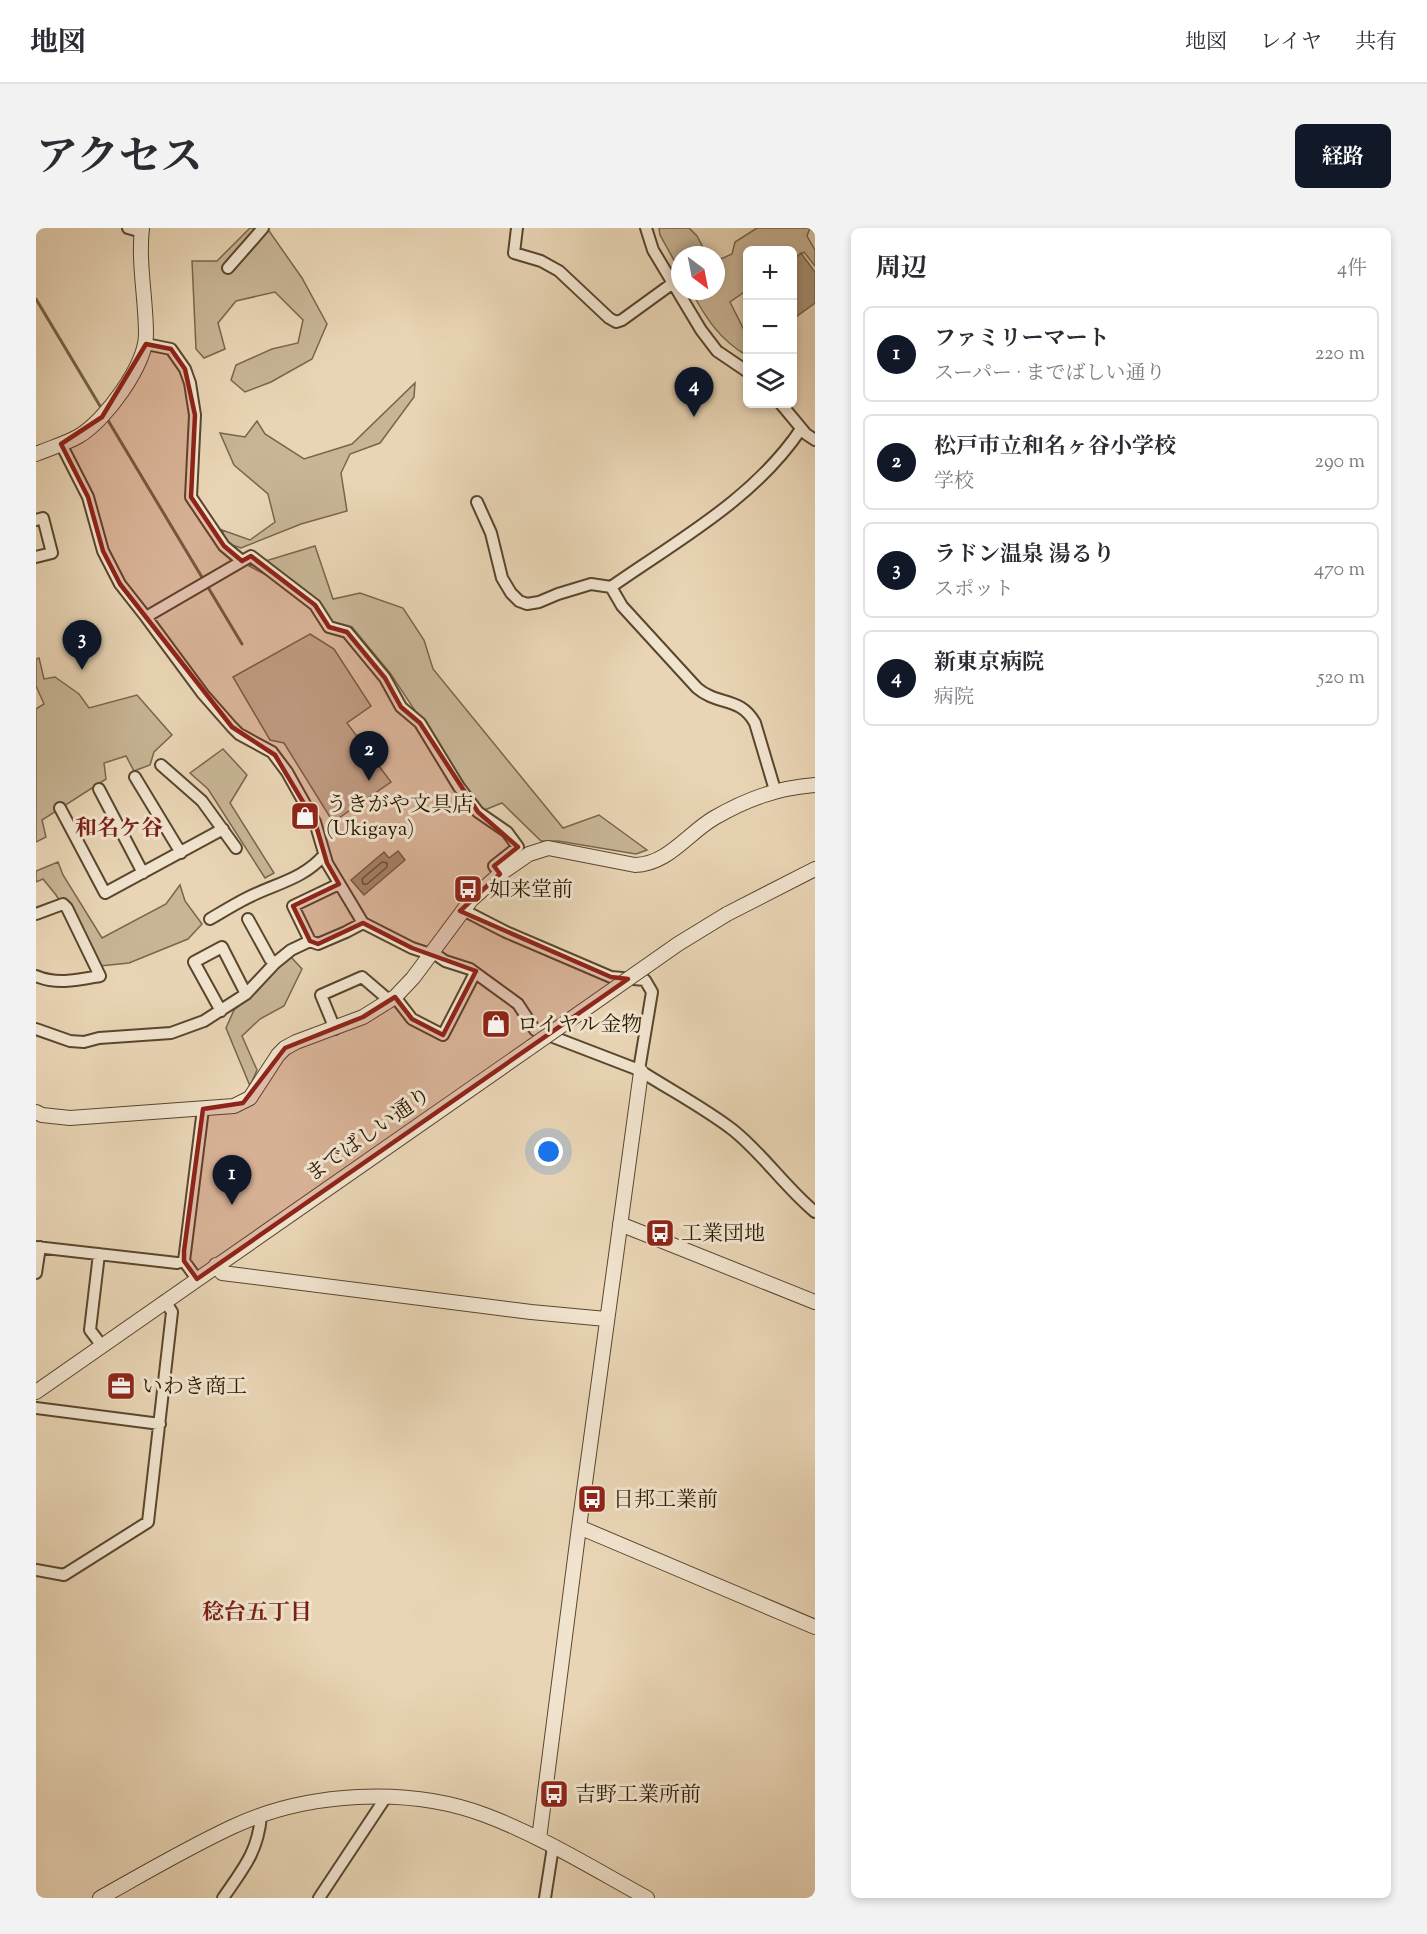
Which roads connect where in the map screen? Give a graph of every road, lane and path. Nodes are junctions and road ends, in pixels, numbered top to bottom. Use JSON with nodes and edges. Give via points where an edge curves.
{"nodes":[{"id":1,"x":262,"y":228,"type":"edge"},
{"id":2,"x":517,"y":228,"type":"edge"},
{"id":3,"x":646,"y":228,"type":"edge"},
{"id":4,"x":137,"y":229,"type":"edge"},
{"id":5,"x":228,"y":268,"type":"dead end"},
{"id":6,"x":671,"y":280,"type":"edge"},
{"id":7,"x":671,"y":284,"type":"edge"},
{"id":8,"x":683,"y":300,"type":"edge"},
{"id":9,"x":146,"y":344,"type":"junction"},
{"id":10,"x":743,"y":369,"type":"edge"},
{"id":11,"x":784,"y":408,"type":"edge"},
{"id":12,"x":801,"y":429,"type":"junction"},
{"id":13,"x":815,"y":440,"type":"edge"},
{"id":14,"x":61,"y":444,"type":"junction"},
{"id":15,"x":37,"y":452,"type":"edge"},
{"id":16,"x":477,"y":502,"type":"dead end"},
{"id":17,"x":36,"y":519,"type":"edge"},
{"id":18,"x":36,"y":557,"type":"edge"},
{"id":19,"x":242,"y":561,"type":"junction"},
{"id":20,"x":611,"y":587,"type":"junction"},
{"id":21,"x":146,"y":617,"type":"junction"},
{"id":22,"x":161,"y":765,"type":"dead end"},
{"id":23,"x":135,"y":777,"type":"dead end"},
{"id":24,"x":815,"y":785,"type":"edge"},
{"id":25,"x":99,"y":789,"type":"dead end"},
{"id":26,"x":775,"y":790,"type":"junction"},
{"id":27,"x":60,"y":808,"type":"dead end"},
{"id":28,"x":223,"y":829,"type":"junction"},
{"id":29,"x":236,"y":848,"type":"dead end"},
{"id":30,"x":181,"y":853,"type":"junction"},
{"id":31,"x":324,"y":855,"type":"junction"},
{"id":32,"x":815,"y":869,"type":"edge"},
{"id":33,"x":143,"y":873,"type":"junction"},
{"id":34,"x":500,"y":874,"type":"junction"},
{"id":35,"x":339,"y":884,"type":"junction"},
{"id":36,"x":463,"y":910,"type":"junction"},
{"id":37,"x":36,"y":914,"type":"edge"},
{"id":38,"x":210,"y":919,"type":"dead end"},
{"id":39,"x":248,"y":919,"type":"dead end"},
{"id":40,"x":363,"y":922,"type":"junction"},
{"id":41,"x":310,"y":941,"type":"junction"},
{"id":42,"x":431,"y":953,"type":"junction"},
{"id":43,"x":275,"y":963,"type":"junction"},
{"id":44,"x":475,"y":973,"type":"junction"},
{"id":45,"x":36,"y":976,"type":"edge"},
{"id":46,"x":246,"y":994,"type":"junction"},
{"id":47,"x":393,"y":999,"type":"junction"},
{"id":48,"x":221,"y":1011,"type":"junction"},
{"id":49,"x":36,"y":1029,"type":"edge"},
{"id":50,"x":335,"y":1029,"type":"junction"},
{"id":51,"x":640,"y":1071,"type":"junction"},
{"id":52,"x":203,"y":1109,"type":"junction"},
{"id":53,"x":36,"y":1112,"type":"edge"},
{"id":54,"x":815,"y":1212,"type":"edge"},
{"id":55,"x":620,"y":1224,"type":"junction"},
{"id":56,"x":38,"y":1247,"type":"edge"},
{"id":57,"x":99,"y":1254,"type":"junction"},
{"id":58,"x":184,"y":1261,"type":"junction"},
{"id":59,"x":216,"y":1265,"type":"junction"},
{"id":60,"x":36,"y":1273,"type":"edge"},
{"id":61,"x":197,"y":1279,"type":"junction"},
{"id":62,"x":165,"y":1301,"type":"junction"},
{"id":63,"x":815,"y":1302,"type":"edge"},
{"id":64,"x":606,"y":1319,"type":"junction"},
{"id":65,"x":102,"y":1346,"type":"junction"},
{"id":66,"x":36,"y":1392,"type":"edge"},
{"id":67,"x":36,"y":1408,"type":"edge"},
{"id":68,"x":160,"y":1424,"type":"junction"},
{"id":69,"x":579,"y":1527,"type":"junction"},
{"id":70,"x":36,"y":1570,"type":"edge"},
{"id":71,"x":815,"y":1627,"type":"edge"},
{"id":72,"x":386,"y":1797,"type":"junction"},
{"id":73,"x":261,"y":1816,"type":"junction"},
{"id":74,"x":539,"y":1839,"type":"junction"},
{"id":75,"x":553,"y":1847,"type":"junction"},
{"id":76,"x":100,"y":1898,"type":"edge"},
{"id":77,"x":223,"y":1898,"type":"edge"},
{"id":78,"x":319,"y":1898,"type":"edge"},
{"id":79,"x":545,"y":1898,"type":"edge"},
{"id":80,"x":647,"y":1898,"type":"edge"}],
"edges":[{"from":1,"to":5,"type":"street"},
{"from":2,"to":7,"type":"street","via":[[514,253],[541,261],[559,272],[616,322]]},
{"from":3,"to":6,"type":"street","via":[[653,250]]},
{"from":4,"to":9,"type":"street"},
{"from":8,"to":10,"type":"street","via":[[717,351]]},
{"from":9,"to":14,"type":"street","via":[[138,364],[102,417]]},
{"from":9,"to":19,"type":"street","via":[[171,349],[185,369],[195,415],[191,497],[224,546]]},
{"from":11,"to":12,"type":"street"},
{"from":12,"to":13,"type":"street"},
{"from":12,"to":20,"type":"street","via":[[754,484],[703,526]]},
{"from":14,"to":15,"type":"street"},
{"from":14,"to":21,"type":"street","via":[[88,497],[111,570]]},
{"from":16,"to":20,"type":"street","via":[[491,533],[502,578],[519,601],[539,602],[591,584]]},
{"from":17,"to":18,"type":"street","via":[[43,518],[51,552]]},
{"from":19,"to":21,"type":"street"},
{"from":19,"to":34,"type":"street","via":[[251,556],[315,605],[329,627],[346,632],[385,678],[401,707],[420,723],[478,812],[507,832],[518,847],[494,866]]},
{"from":20,"to":26,"type":"street","via":[[622,606],[697,688],[707,696],[740,706],[751,715]]},
{"from":21,"to":31,"type":"street","via":[[232,727],[275,755],[315,822]]},
{"from":22,"to":28,"type":"street","via":[[202,801]]},
{"from":23,"to":30,"type":"street"},
{"from":24,"to":26,"type":"street"},
{"from":25,"to":33,"type":"street"},
{"from":26,"to":34,"type":"street","via":[[714,819],[657,862],[635,865],[548,848],[529,854]]},
{"from":27,"to":33,"type":"street","via":[[105,893]]},
{"from":28,"to":29,"type":"street"},
{"from":28,"to":30,"type":"street"},
{"from":30,"to":33,"type":"street"},
{"from":31,"to":35,"type":"street"},
{"from":31,"to":38,"type":"street","via":[[302,874],[246,898]]},
{"from":32,"to":59,"type":"street","name":"までばしい通り","bridge":true,"via":[[678,944]]},
{"from":34,"to":36,"type":"street"},
{"from":35,"to":40,"type":"street"},
{"from":35,"to":41,"type":"street","via":[[293,906]]},
{"from":36,"to":42,"type":"street"},
{"from":36,"to":51,"type":"street","via":[[611,977],[647,983],[652,992]]},
{"from":37,"to":45,"type":"street","via":[[63,904],[100,976],[67,982]]},
{"from":39,"to":43,"type":"street"},
{"from":40,"to":41,"type":"street","via":[[318,944]]},
{"from":40,"to":42,"type":"street","via":[[412,948]]},
{"from":41,"to":43,"type":"street"},
{"from":42,"to":44,"type":"street"},
{"from":42,"to":47,"type":"street"},
{"from":43,"to":46,"type":"street"},
{"from":44,"to":47,"type":"street","via":[[443,1035],[412,1019]]},
{"from":44,"to":51,"type":"street","via":[[518,1004],[535,1030]]},
{"from":46,"to":48,"type":"street"},
{"from":46,"to":48,"type":"street","via":[[222,946],[194,962]]},
{"from":47,"to":50,"type":"street"},
{"from":47,"to":50,"type":"street","via":[[362,977],[321,995]]},
{"from":48,"to":49,"type":"street","via":[[171,1033],[84,1042]]},
{"from":50,"to":52,"type":"street","via":[[285,1048],[256,1091],[243,1103]]},
{"from":51,"to":54,"type":"street","via":[[734,1131]]},
{"from":51,"to":55,"type":"street"},
{"from":52,"to":53,"type":"street","via":[[70,1118]]},
{"from":52,"to":58,"type":"street"},
{"from":55,"to":63,"type":"street"},
{"from":55,"to":64,"type":"street"},
{"from":56,"to":57,"type":"street"},
{"from":56,"to":60,"type":"street"},
{"from":57,"to":58,"type":"street"},
{"from":57,"to":65,"type":"street","via":[[90,1330]]},
{"from":58,"to":61,"type":"street"},
{"from":59,"to":61,"type":"street","name":"までばしい通り"},
{"from":59,"to":64,"type":"street","via":[[222,1273]]},
{"from":61,"to":62,"type":"street","name":"までばしい通り"},
{"from":62,"to":65,"type":"street","name":"までばしい通り"},
{"from":62,"to":68,"type":"street","via":[[172,1312]]},
{"from":64,"to":69,"type":"street"},
{"from":65,"to":66,"type":"street","name":"までばしい通り"},
{"from":67,"to":68,"type":"street"},
{"from":68,"to":70,"type":"street","via":[[148,1522],[64,1575]]},
{"from":69,"to":71,"type":"street"},
{"from":69,"to":74,"type":"street"},
{"from":72,"to":73,"type":"street","via":[[307,1802]]},
{"from":72,"to":74,"type":"street","via":[[458,1807]]},
{"from":72,"to":78,"type":"street"},
{"from":73,"to":76,"type":"street"},
{"from":73,"to":77,"type":"street","via":[[254,1852]]},
{"from":74,"to":75,"type":"street"},
{"from":75,"to":79,"type":"street"},
{"from":75,"to":80,"type":"street"}]}
